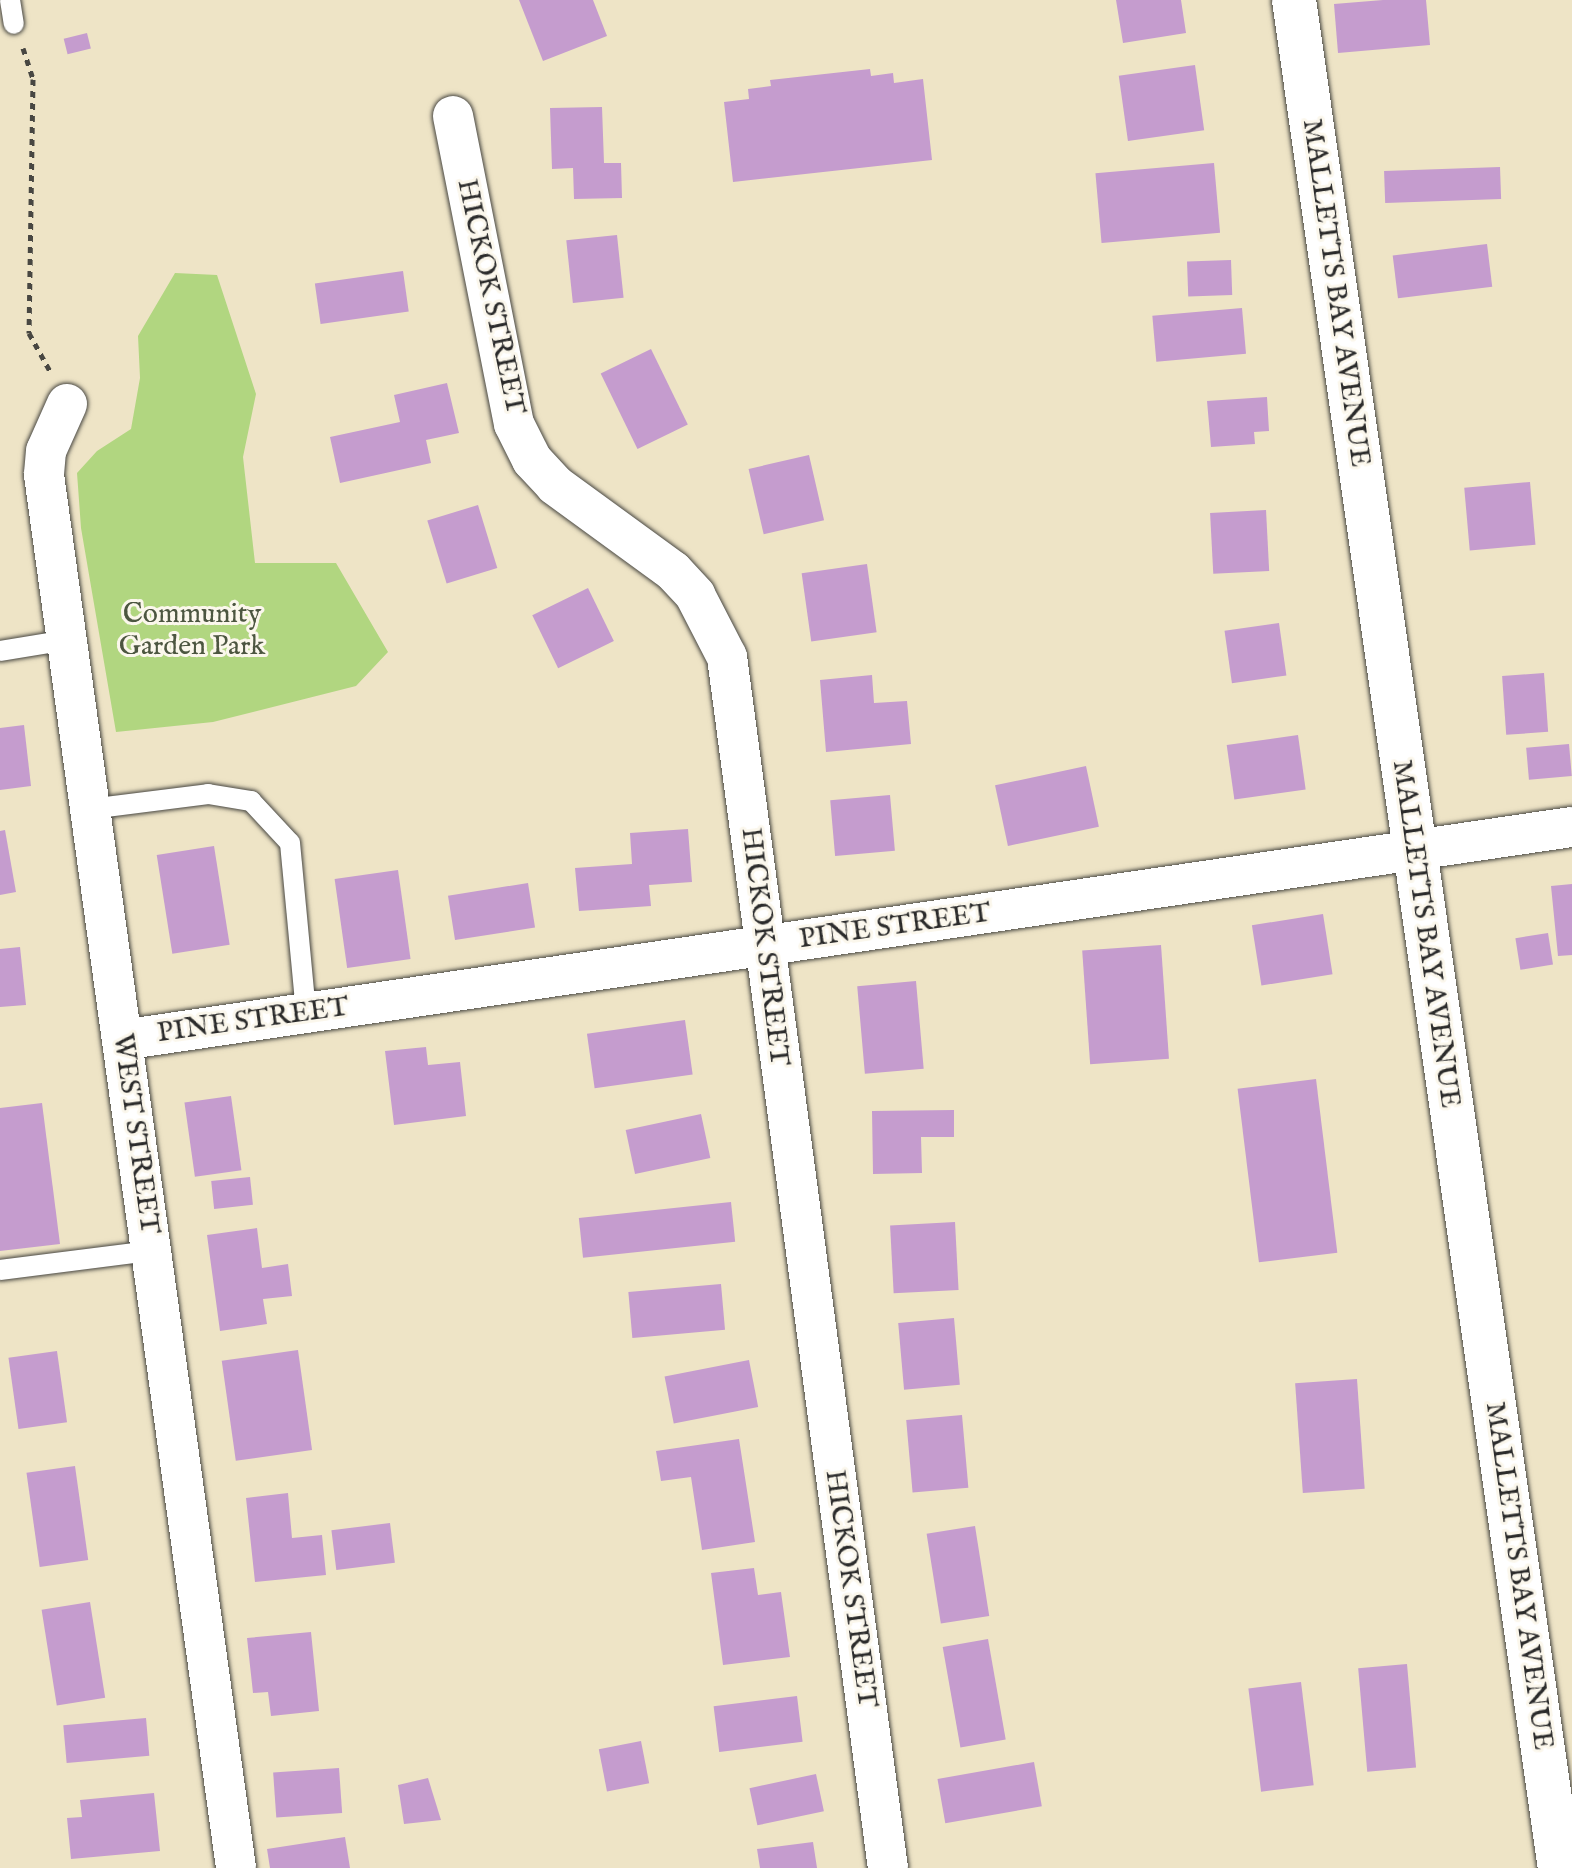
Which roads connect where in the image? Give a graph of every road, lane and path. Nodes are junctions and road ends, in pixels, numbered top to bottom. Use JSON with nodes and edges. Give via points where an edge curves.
{"nodes":[{"id":1,"x":10,"y":0,"type":"edge"},
{"id":2,"x":1294,"y":0,"type":"edge"},
{"id":3,"x":14,"y":24,"type":"joint"},
{"id":4,"x":453,"y":116,"type":"dead end"},
{"id":5,"x":67,"y":404,"type":"joint"},
{"id":6,"x":67,"y":640,"type":"junction"},
{"id":7,"x":0,"y":651,"type":"edge"},
{"id":8,"x":90,"y":809,"type":"junction"},
{"id":9,"x":1572,"y":827,"type":"edge"},
{"id":10,"x":1413,"y":853,"type":"junction"},
{"id":11,"x":763,"y":946,"type":"junction"},
{"id":12,"x":306,"y":1013,"type":"junction"},
{"id":13,"x":122,"y":1040,"type":"junction"},
{"id":14,"x":151,"y":1251,"type":"junction"},
{"id":15,"x":0,"y":1270,"type":"edge"},
{"id":16,"x":236,"y":1868,"type":"edge"},
{"id":17,"x":888,"y":1868,"type":"edge"},
{"id":18,"x":1560,"y":1868,"type":"edge"}],
"edges":[{"from":1,"to":3,"type":"lane"},
{"from":2,"to":10,"type":"street","name":"MALLETTS BAY AVENUE"},
{"from":3,"to":5,"type":"path","via":[[33,79],[29,333]]},
{"from":4,"to":11,"type":"street","name":"HICKOK STREET","via":[[514,424],[532,460],[555,485],[673,571],[695,595],[727,657]]},
{"from":5,"to":6,"type":"street","name":"WEST STREET","via":[[46,451],[44,475]]},
{"from":6,"to":7,"type":"lane"},
{"from":6,"to":8,"type":"street","name":"WEST STREET"},
{"from":8,"to":12,"type":"lane","via":[[208,794],[251,801],[290,843]]},
{"from":8,"to":13,"type":"street","name":"WEST STREET"},
{"from":9,"to":10,"type":"street","name":"PINE STREET"},
{"from":10,"to":11,"type":"street","name":"PINE STREET"},
{"from":10,"to":18,"type":"street","name":"MALLETTS BAY AVENUE"},
{"from":11,"to":12,"type":"street","name":"PINE STREET"},
{"from":11,"to":17,"type":"street","name":"HICKOK STREET"},
{"from":12,"to":13,"type":"street","name":"PINE STREET"},
{"from":13,"to":14,"type":"street","name":"WEST STREET"},
{"from":14,"to":15,"type":"lane"},
{"from":14,"to":16,"type":"street","name":"WEST STREET"}]}
